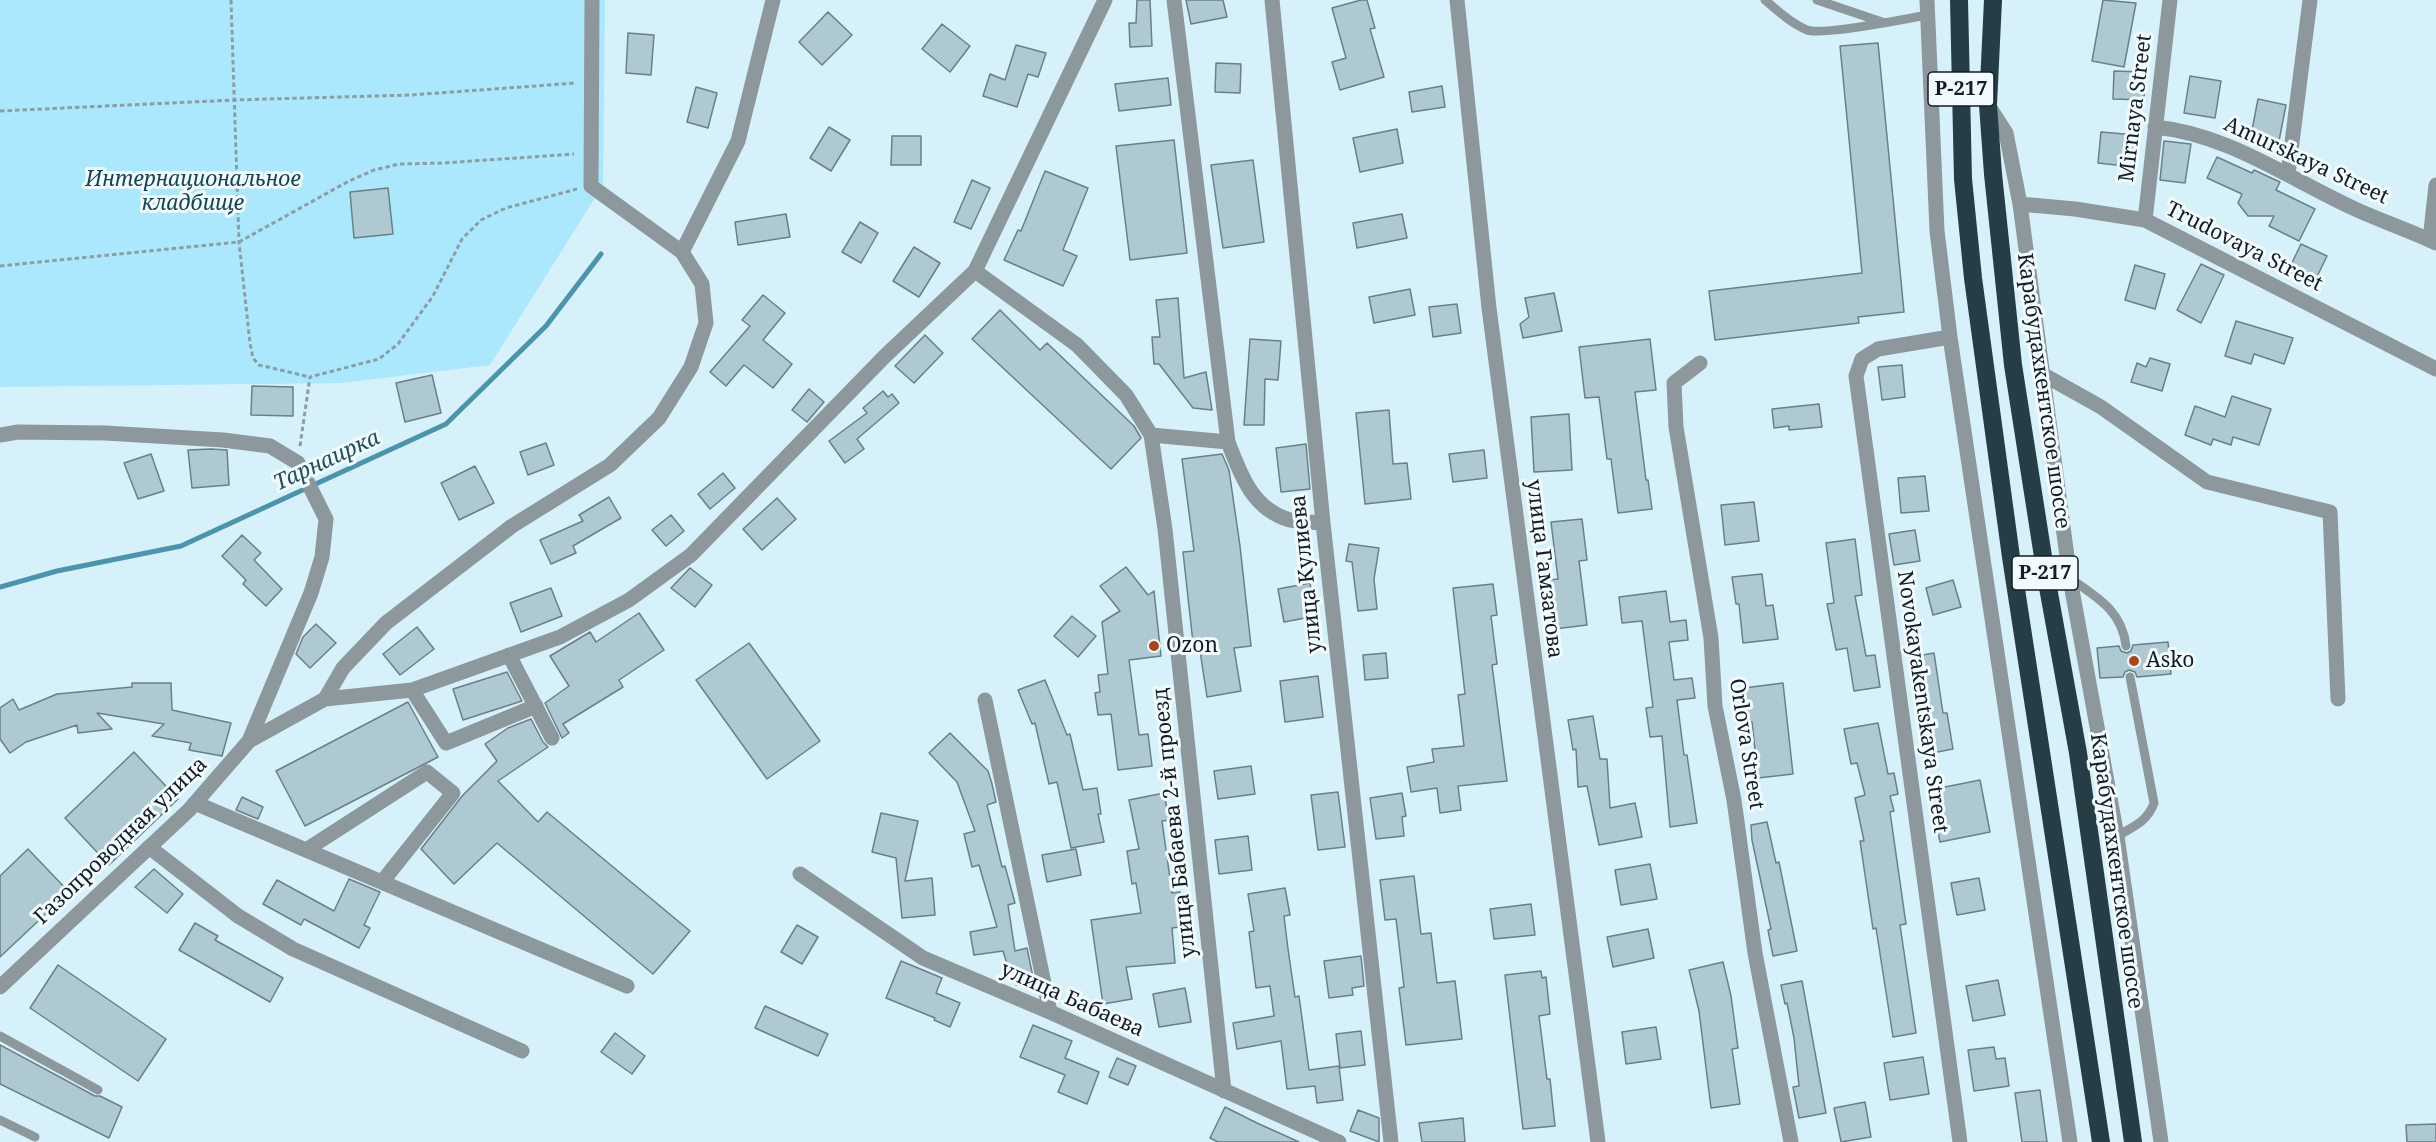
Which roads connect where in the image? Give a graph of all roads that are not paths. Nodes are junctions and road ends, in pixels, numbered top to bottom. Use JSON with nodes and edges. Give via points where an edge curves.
{"nodes":[{"id":1,"x":592,"y":0,"type":"edge"},
{"id":2,"x":773,"y":0,"type":"edge"},
{"id":3,"x":1105,"y":0,"type":"edge"},
{"id":4,"x":1173,"y":0,"type":"edge"},
{"id":5,"x":1272,"y":0,"type":"edge"},
{"id":6,"x":1457,"y":0,"type":"edge"},
{"id":7,"x":1765,"y":0,"type":"edge"},
{"id":8,"x":1817,"y":0,"type":"edge"},
{"id":9,"x":1959,"y":0,"type":"edge"},
{"id":10,"x":1993,"y":0,"type":"edge"},
{"id":11,"x":2170,"y":0,"type":"edge"},
{"id":12,"x":2310,"y":0,"type":"edge"},
{"id":13,"x":1927,"y":8,"type":"edge"},
{"id":14,"x":1887,"y":23,"type":"junction"},
{"id":15,"x":1988,"y":105,"type":"junction"},
{"id":16,"x":2155,"y":127,"type":"junction"},
{"id":17,"x":2288,"y":174,"type":"junction"},
{"id":18,"x":2436,"y":185,"type":"edge"},
{"id":19,"x":2020,"y":204,"type":"junction"},
{"id":20,"x":2145,"y":220,"type":"junction"},
{"id":21,"x":2433,"y":241,"type":"edge"},
{"id":22,"x":682,"y":252,"type":"junction"},
{"id":23,"x":975,"y":271,"type":"junction"},
{"id":24,"x":1950,"y":337,"type":"junction"},
{"id":25,"x":1700,"y":363,"type":"dead end"},
{"id":26,"x":2436,"y":369,"type":"edge"},
{"id":27,"x":2044,"y":375,"type":"junction"},
{"id":28,"x":0,"y":435,"type":"edge"},
{"id":29,"x":1151,"y":435,"type":"junction"},
{"id":30,"x":1228,"y":442,"type":"junction"},
{"id":31,"x":1323,"y":523,"type":"junction"},
{"id":32,"x":2070,"y":579,"type":"junction"},
{"id":33,"x":2126,"y":646,"type":"dead end"},
{"id":34,"x":509,"y":655,"type":"junction"},
{"id":35,"x":2130,"y":677,"type":"dead end"},
{"id":36,"x":412,"y":690,"type":"junction"},
{"id":37,"x":325,"y":699,"type":"junction"},
{"id":38,"x":2338,"y":699,"type":"dead end"},
{"id":39,"x":985,"y":700,"type":"dead end"},
{"id":40,"x":536,"y":706,"type":"junction"},
{"id":41,"x":552,"y":738,"type":"dead end"},
{"id":42,"x":249,"y":741,"type":"junction"},
{"id":43,"x":195,"y":803,"type":"junction"},
{"id":44,"x":2117,"y":836,"type":"junction"},
{"id":45,"x":150,"y":847,"type":"junction"},
{"id":46,"x":306,"y":850,"type":"junction"},
{"id":47,"x":800,"y":874,"type":"dead end"},
{"id":48,"x":382,"y":882,"type":"junction"},
{"id":49,"x":627,"y":986,"type":"dead end"},
{"id":50,"x":0,"y":987,"type":"edge"},
{"id":51,"x":1050,"y":1012,"type":"junction"},
{"id":52,"x":0,"y":1036,"type":"edge"},
{"id":53,"x":522,"y":1051,"type":"dead end"},
{"id":54,"x":98,"y":1090,"type":"dead end"},
{"id":55,"x":1224,"y":1091,"type":"junction"},
{"id":56,"x":0,"y":1120,"type":"edge"},
{"id":57,"x":34,"y":1137,"type":"dead end"},
{"id":58,"x":1339,"y":1142,"type":"edge"},
{"id":59,"x":1391,"y":1142,"type":"edge"},
{"id":60,"x":1598,"y":1142,"type":"edge"},
{"id":61,"x":1791,"y":1142,"type":"edge"},
{"id":62,"x":1960,"y":1142,"type":"edge"},
{"id":63,"x":2070,"y":1142,"type":"edge"},
{"id":64,"x":2100,"y":1142,"type":"edge"},
{"id":65,"x":2133,"y":1142,"type":"edge"},
{"id":66,"x":2161,"y":1142,"type":"edge"}],
"edges":[{"from":1,"to":22,"type":"street","via":[[591,186]]},
{"from":2,"to":22,"type":"street","via":[[738,141]]},
{"from":3,"to":23,"type":"street"},
{"from":4,"to":30,"type":"street"},
{"from":5,"to":31,"type":"street","name":"улица Кулиева"},
{"from":6,"to":60,"type":"street","name":"улица Гамзатова","via":[[1489,308]]},
{"from":7,"to":14,"type":"lane","via":[[1809,31]]},
{"from":8,"to":14,"type":"lane"},
{"from":9,"to":64,"type":"highway","number":"Р-217","via":[[1963,179],[1984,368]]},
{"from":10,"to":15,"type":"highway","name":"Карабудахкентское шоссе","number":"Р-217"},
{"from":11,"to":16,"type":"street","name":"Mirnaya Street"},
{"from":12,"to":17,"type":"street"},
{"from":13,"to":14,"type":"lane"},
{"from":13,"to":24,"type":"street","via":[[1937,231]]},
{"from":15,"to":19,"type":"street","via":[[2006,133]]},
{"from":15,"to":65,"type":"highway","name":"Карабудахкентское шоссе","number":"Р-217","via":[[2013,365],[2078,753]]},
{"from":16,"to":17,"type":"street","name":"Amurskaya Street","via":[[2200,135]]},
{"from":16,"to":20,"type":"street","name":"Mirnaya Street"},
{"from":17,"to":21,"type":"street","name":"Amurskaya Street","via":[[2355,209]]},
{"from":18,"to":21,"type":"street"},
{"from":19,"to":20,"type":"street","name":"Trudovaya Street"},
{"from":19,"to":27,"type":"street"},
{"from":20,"to":26,"type":"street","name":"Trudovaya Street"},
{"from":22,"to":37,"type":"street","via":[[702,284],[706,323],[691,367],[658,418],[610,465],[512,526],[386,623],[343,668]]},
{"from":23,"to":29,"type":"street","name":"улица Бабаева 2-й проезд","via":[[1077,345],[1125,395]]},
{"from":23,"to":34,"type":"street","via":[[885,356],[691,555],[629,600],[560,637]]},
{"from":24,"to":62,"type":"street","name":"Novokayakentskaya Street","via":[[1878,349],[1862,359],[1856,375]]},
{"from":24,"to":63,"type":"street"},
{"from":25,"to":61,"type":"street","name":"Orlova Street","via":[[1674,383],[1676,427],[1711,638],[1715,706],[1734,800],[1755,953]]},
{"from":27,"to":32,"type":"street"},
{"from":27,"to":38,"type":"street","via":[[2101,407],[2207,482],[2330,512]]},
{"from":28,"to":42,"type":"street","name":"Газопроводная улица","via":[[105,433],[224,440],[270,446],[298,463],[326,519],[322,557]]},
{"from":29,"to":30,"type":"street"},
{"from":29,"to":55,"type":"street","name":"улица Бабаева 2-й проезд","via":[[1165,529]]},
{"from":30,"to":31,"type":"street","via":[[1245,485],[1263,508],[1290,520]]},
{"from":31,"to":59,"type":"street","name":"улица Кулиева"},
{"from":32,"to":33,"type":"lane","via":[[2108,606],[2124,629]]},
{"from":32,"to":44,"type":"street"},
{"from":34,"to":36,"type":"street"},
{"from":34,"to":40,"type":"street"},
{"from":35,"to":44,"type":"lane","via":[[2154,803],[2151,813],[2140,824]]},
{"from":36,"to":37,"type":"street"},
{"from":36,"to":40,"type":"street","via":[[446,743]]},
{"from":37,"to":42,"type":"street"},
{"from":39,"to":51,"type":"street"},
{"from":40,"to":41,"type":"street"},
{"from":42,"to":43,"type":"street","name":"Газопроводная улица"},
{"from":43,"to":45,"type":"street","name":"Газопроводная улица"},
{"from":43,"to":46,"type":"street"},
{"from":44,"to":66,"type":"street"},
{"from":45,"to":50,"type":"street","name":"Газопроводная улица"},
{"from":45,"to":53,"type":"street","via":[[238,916],[293,949]]},
{"from":46,"to":48,"type":"street"},
{"from":46,"to":48,"type":"street","via":[[427,772],[453,793]]},
{"from":47,"to":51,"type":"street","name":"улица Бабаева","via":[[923,958]]},
{"from":48,"to":49,"type":"street"},
{"from":51,"to":55,"type":"street","name":"улица Бабаева"},
{"from":52,"to":54,"type":"lane"},
{"from":55,"to":58,"type":"street","name":"улица Бабаева"},
{"from":56,"to":57,"type":"lane"}]}
